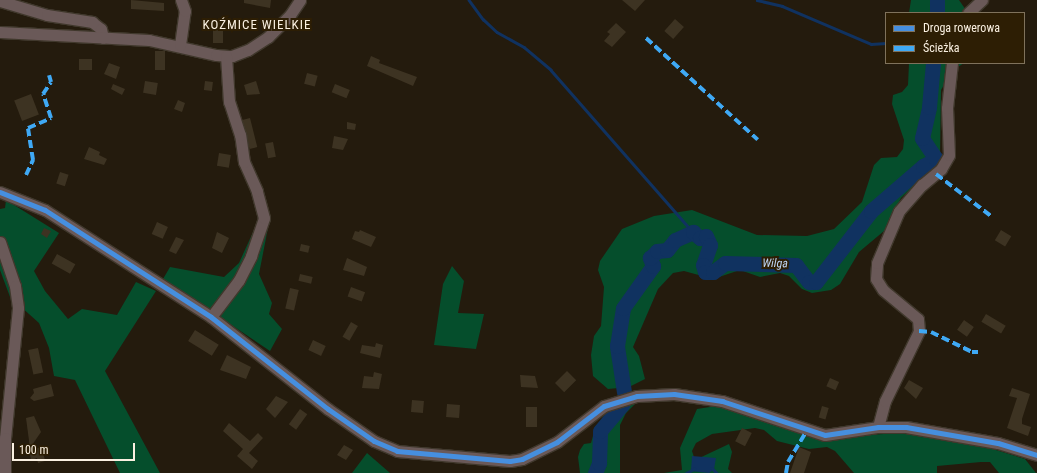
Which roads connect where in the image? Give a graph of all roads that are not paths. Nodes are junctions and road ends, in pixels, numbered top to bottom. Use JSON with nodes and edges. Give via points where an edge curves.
{"nodes":[{"id":1,"x":181,"y":0,"type":"edge"},
{"id":2,"x":300,"y":0,"type":"edge"},
{"id":3,"x":982,"y":0,"type":"edge"},
{"id":4,"x":0,"y":1,"type":"edge"},
{"id":5,"x":969,"y":12,"type":"edge"},
{"id":6,"x":0,"y":32,"type":"edge"},
{"id":7,"x":103,"y":38,"type":"junction"},
{"id":8,"x":180,"y":45,"type":"junction"},
{"id":9,"x":226,"y":56,"type":"junction"},
{"id":10,"x":952,"y":64,"type":"edge"},
{"id":11,"x":0,"y":192,"type":"edge"},
{"id":12,"x":0,"y":242,"type":"edge"},
{"id":13,"x":211,"y":317,"type":"junction"},
{"id":14,"x":878,"y":427,"type":"junction"},
{"id":15,"x":1037,"y":455,"type":"edge"},
{"id":16,"x":5,"y":473,"type":"edge"}],
"edges":[{"from":1,"to":8,"type":"street","via":[[185,11]]},
{"from":2,"to":9,"type":"street","via":[[290,15],[268,37],[244,52]]},
{"from":3,"to":5,"type":"street"},
{"from":4,"to":7,"type":"street","via":[[41,14],[92,22],[101,29]]},
{"from":6,"to":7,"type":"street"},
{"from":7,"to":8,"type":"street"},
{"from":8,"to":9,"type":"street"},
{"from":9,"to":13,"type":"street","via":[[229,102],[240,135],[244,162],[257,191],[264,218],[251,256],[239,280]]},
{"from":10,"to":14,"type":"street","via":[[947,108],[949,155],[941,169],[922,185],[899,212],[877,263],[876,279],[883,290],[918,319],[918,331],[885,401]]},
{"from":11,"to":13,"type":"street","via":[[46,210]]},
{"from":12,"to":16,"type":"street","via":[[18,308],[5,438]]},
{"from":13,"to":14,"type":"street","via":[[328,410],[374,441],[397,451],[522,459],[557,442],[604,406],[618,400],[674,394],[722,401],[825,434]]},
{"from":14,"to":15,"type":"street","via":[[917,428],[998,443]]}]}
